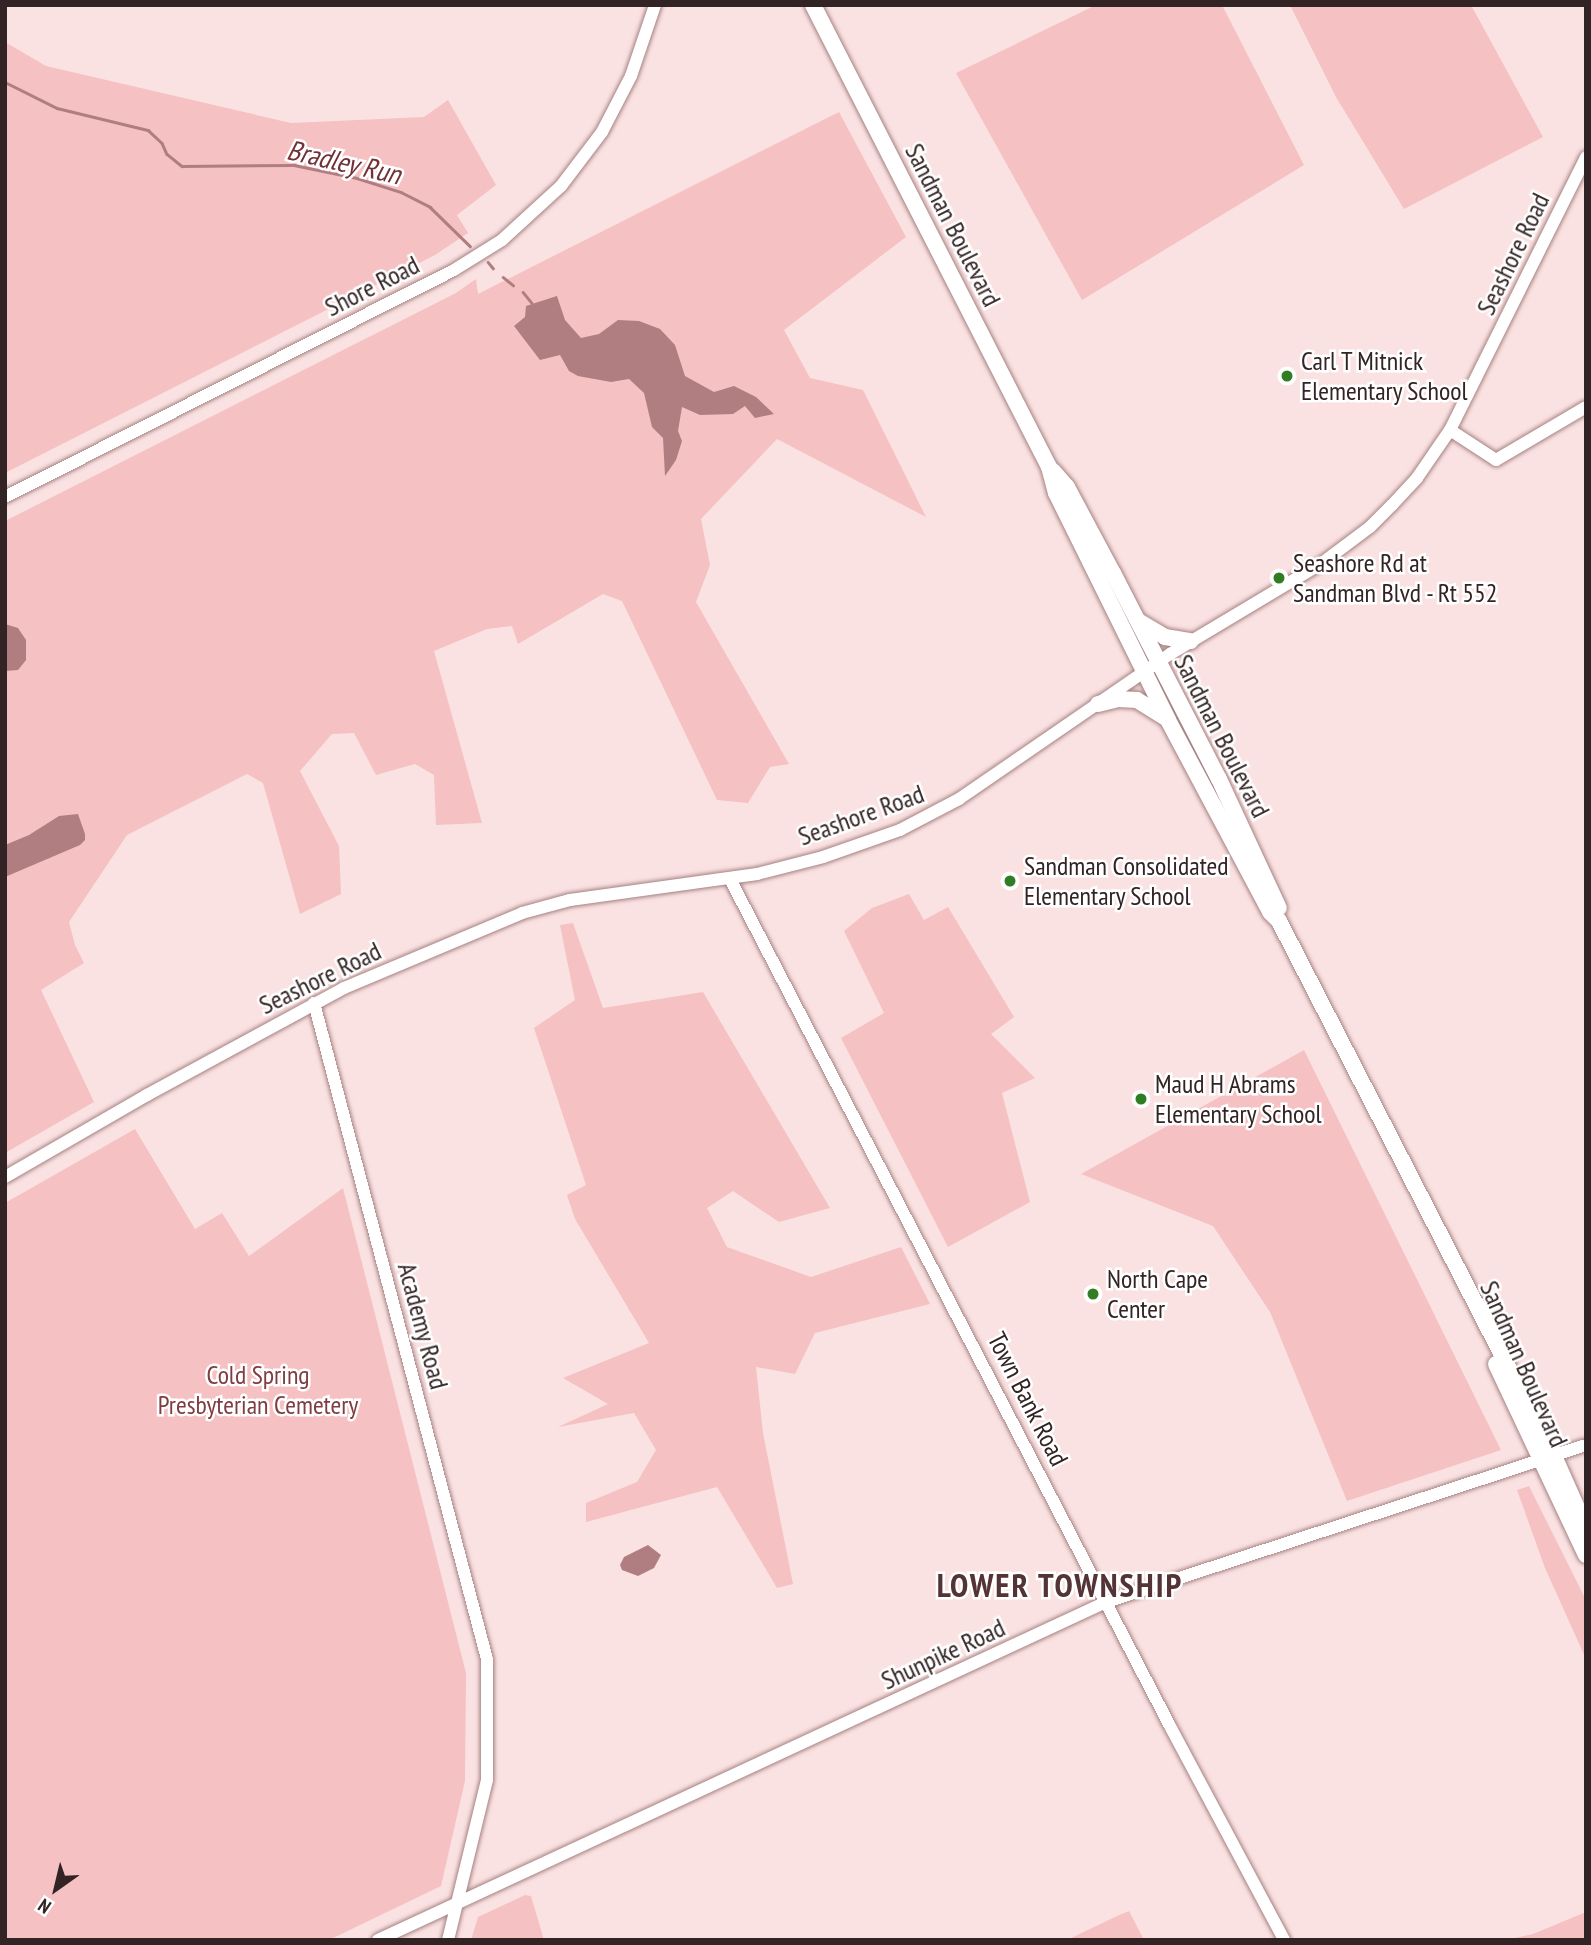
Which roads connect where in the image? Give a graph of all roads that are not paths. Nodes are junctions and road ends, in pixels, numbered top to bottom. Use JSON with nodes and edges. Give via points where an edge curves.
{"nodes":[{"id":1,"x":655,"y":5,"type":"edge"},
{"id":2,"x":813,"y":5,"type":"edge"},
{"id":3,"x":1586,"y":157,"type":"edge"},
{"id":4,"x":1586,"y":407,"type":"edge"},
{"id":5,"x":1450,"y":430,"type":"junction"},
{"id":6,"x":1049,"y":467,"type":"junction"},
{"id":7,"x":5,"y":497,"type":"edge"},
{"id":8,"x":1136,"y":618,"type":"junction"},
{"id":9,"x":1191,"y":641,"type":"junction"},
{"id":10,"x":1158,"y":662,"type":"junction"},
{"id":11,"x":1144,"y":672,"type":"junction"},
{"id":12,"x":1098,"y":704,"type":"junction"},
{"id":13,"x":1168,"y":720,"type":"junction"},
{"id":14,"x":730,"y":879,"type":"junction"},
{"id":15,"x":1279,"y":921,"type":"junction"},
{"id":16,"x":314,"y":1003,"type":"junction"},
{"id":17,"x":5,"y":1177,"type":"edge"},
{"id":18,"x":1586,"y":1445,"type":"edge"},
{"id":19,"x":1547,"y":1458,"type":"junction"},
{"id":20,"x":1586,"y":1528,"type":"edge"},
{"id":21,"x":1586,"y":1555,"type":"edge"},
{"id":22,"x":1106,"y":1602,"type":"junction"},
{"id":23,"x":458,"y":1902,"type":"junction"},
{"id":24,"x":378,"y":1940,"type":"edge"},
{"id":25,"x":449,"y":1940,"type":"edge"},
{"id":26,"x":1284,"y":1940,"type":"edge"}],
"edges":[{"from":1,"to":7,"type":"street","name":"Shore Road","via":[[631,76],[602,132],[561,186],[502,240],[442,276]]},
{"from":2,"to":6,"type":"highway","name":"Sandman Boulevard"},
{"from":3,"to":5,"type":"street","name":"Seashore Road"},
{"from":4,"to":5,"type":"street","via":[[1496,460]]},
{"from":5,"to":9,"type":"street","name":"Seashore Road","via":[[1370,527],[1339,552]]},
{"from":6,"to":8,"type":"highway","name":"Sandman Boulevard","via":[[1067,487]]},
{"from":6,"to":11,"type":"highway","name":"Sandman Boulevard","via":[[1056,493]]},
{"from":8,"to":9,"type":"highway","via":[[1161,635]]},
{"from":8,"to":10,"type":"highway","name":"Sandman Boulevard"},
{"from":9,"to":10,"type":"street","name":"Seashore Road"},
{"from":10,"to":11,"type":"street","name":"Seashore Road"},
{"from":10,"to":15,"type":"highway","name":"Sandman Boulevard","via":[[1241,826],[1279,909]]},
{"from":11,"to":12,"type":"street","name":"Seashore Road"},
{"from":11,"to":13,"type":"highway","name":"Sandman Boulevard"},
{"from":12,"to":13,"type":"highway","via":[[1137,700]]},
{"from":12,"to":14,"type":"street","name":"Seashore Road","via":[[918,822],[822,857]]},
{"from":13,"to":15,"type":"highway","name":"Sandman Boulevard","via":[[1270,912]]},
{"from":14,"to":16,"type":"street","name":"Seashore Road","via":[[546,906]]},
{"from":14,"to":22,"type":"street","name":"Town Bank Road"},
{"from":15,"to":19,"type":"highway","name":"Sandman Boulevard","via":[[1438,1230]]},
{"from":16,"to":17,"type":"street","name":"Seashore Road"},
{"from":16,"to":23,"type":"street","name":"Academy Road","via":[[486,1660],[487,1780]]},
{"from":18,"to":19,"type":"street","name":"Shunpike Road"},
{"from":19,"to":20,"type":"highway","name":"Sandman Boulevard"},
{"from":19,"to":21,"type":"highway","name":"Sandman Boulevard"},
{"from":19,"to":22,"type":"street","name":"Shunpike Road"},
{"from":22,"to":23,"type":"street","name":"Shunpike Road"},
{"from":22,"to":26,"type":"street","name":"Town Bank Road"},
{"from":23,"to":24,"type":"street","name":"Shunpike Road"},
{"from":23,"to":25,"type":"street","name":"Academy Road"}]}
